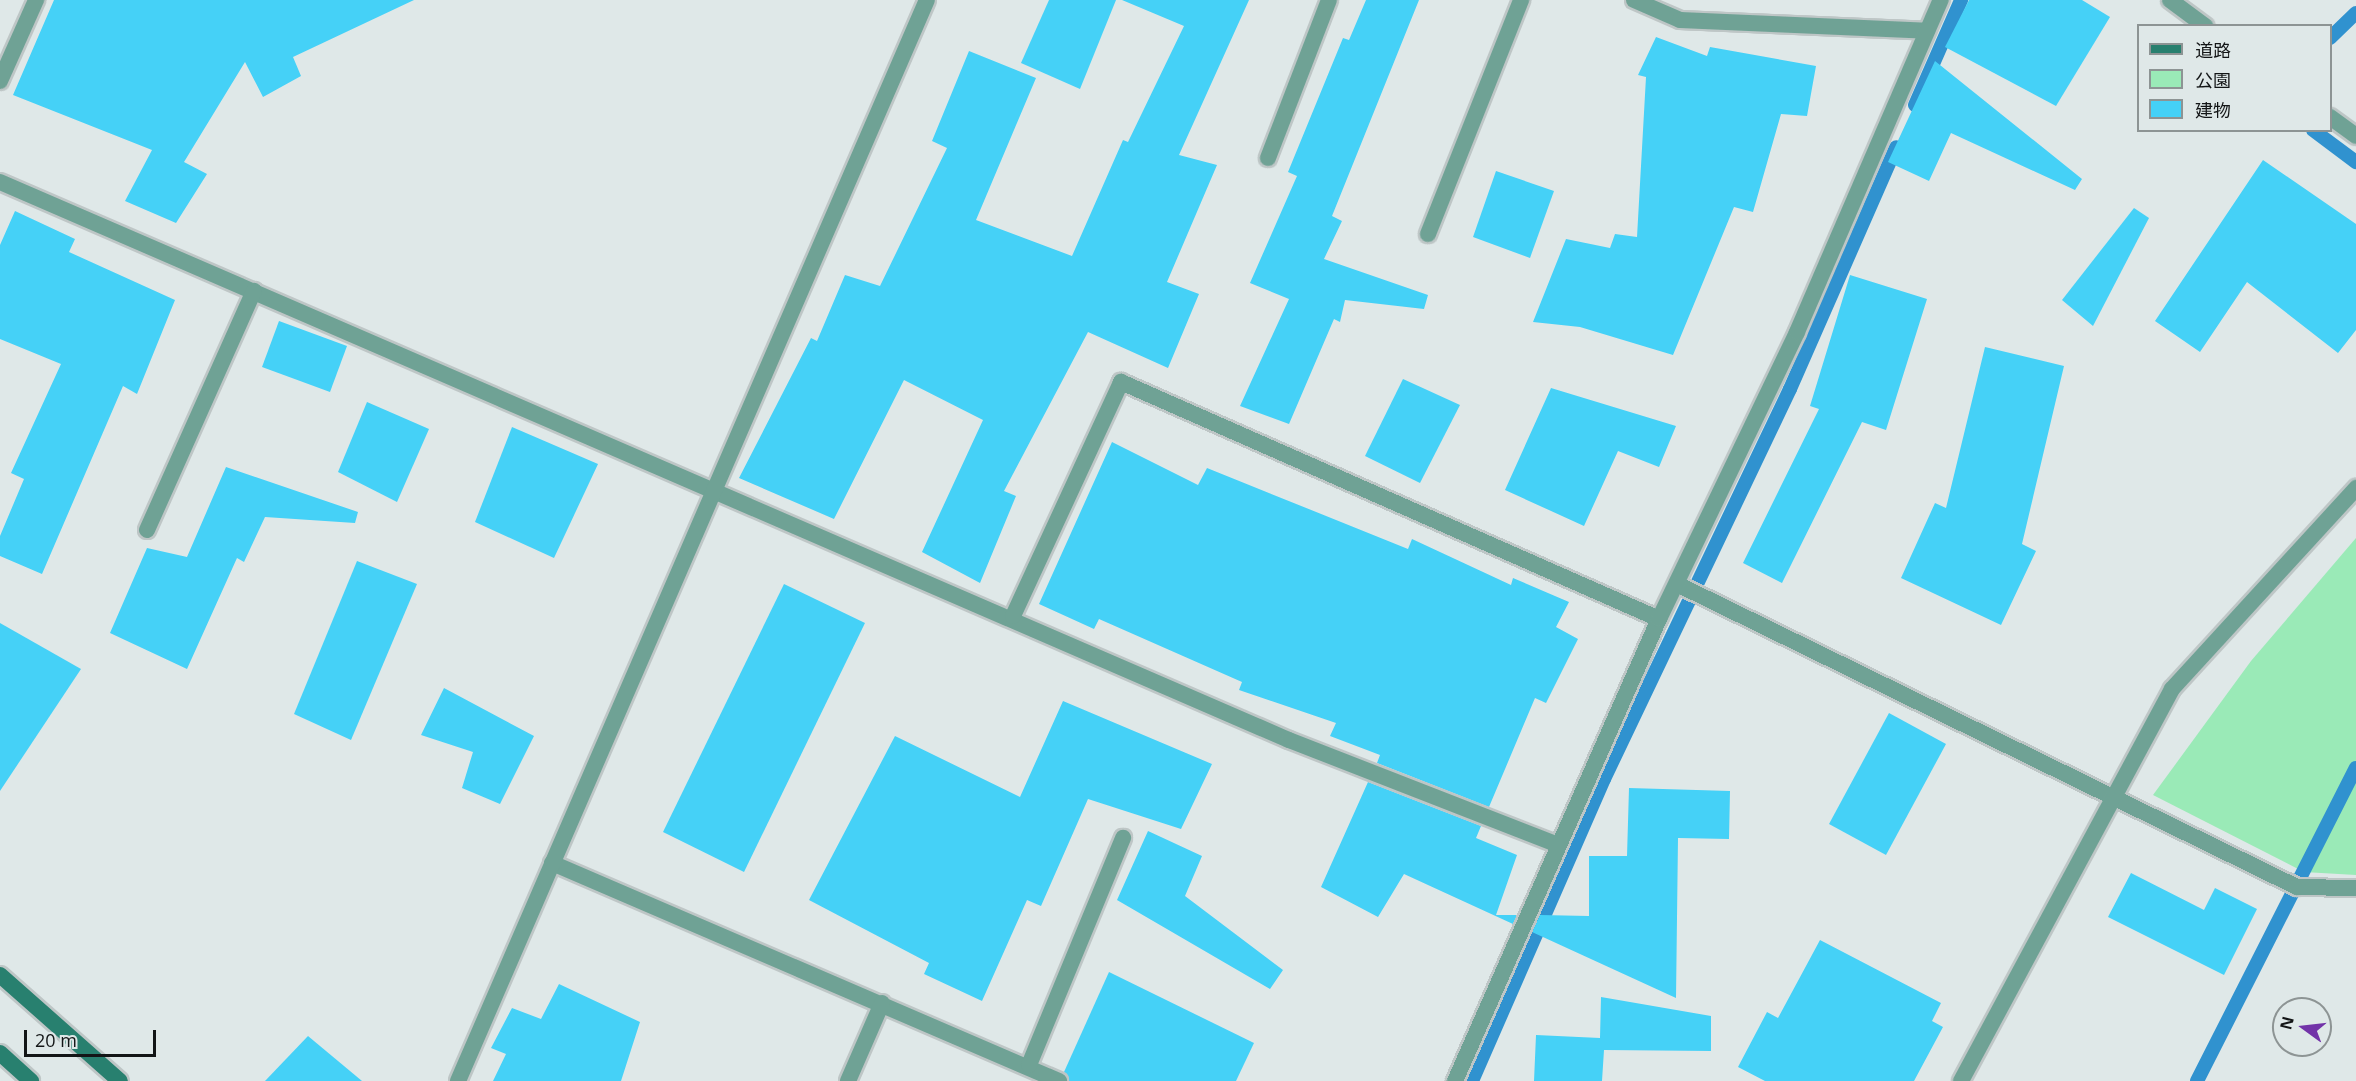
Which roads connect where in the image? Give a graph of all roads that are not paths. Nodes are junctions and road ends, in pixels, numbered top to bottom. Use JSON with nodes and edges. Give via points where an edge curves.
{"nodes":[{"id":1,"x":36,"y":0,"type":"edge"},
{"id":2,"x":927,"y":0,"type":"edge"},
{"id":3,"x":1329,"y":0,"type":"edge"},
{"id":4,"x":1521,"y":0,"type":"edge"},
{"id":5,"x":1634,"y":0,"type":"edge"},
{"id":6,"x":1941,"y":0,"type":"edge"},
{"id":7,"x":2170,"y":0,"type":"edge"},
{"id":8,"x":2202,"y":24,"type":"edge"},
{"id":9,"x":1926,"y":31,"type":"junction"},
{"id":10,"x":0,"y":81,"type":"edge"},
{"id":11,"x":2332,"y":118,"type":"edge"},
{"id":12,"x":2356,"y":136,"type":"edge"},
{"id":13,"x":1268,"y":158,"type":"dead end"},
{"id":14,"x":0,"y":182,"type":"edge"},
{"id":15,"x":1428,"y":234,"type":"dead end"},
{"id":16,"x":254,"y":291,"type":"junction"},
{"id":17,"x":2356,"y":488,"type":"edge"},
{"id":18,"x":710,"y":490,"type":"junction"},
{"id":19,"x":147,"y":530,"type":"dead end"},
{"id":20,"x":1677,"y":584,"type":"junction"},
{"id":21,"x":1012,"y":616,"type":"junction"},
{"id":22,"x":1659,"y":619,"type":"junction"},
{"id":23,"x":2110,"y":799,"type":"junction"},
{"id":24,"x":1123,"y":838,"type":"dead end"},
{"id":25,"x":1558,"y":845,"type":"junction"},
{"id":26,"x":552,"y":863,"type":"junction"},
{"id":27,"x":2356,"y":888,"type":"edge"},
{"id":28,"x":0,"y":975,"type":"edge"},
{"id":29,"x":882,"y":1003,"type":"junction"},
{"id":30,"x":0,"y":1053,"type":"edge"},
{"id":31,"x":1029,"y":1065,"type":"junction"},
{"id":32,"x":32,"y":1081,"type":"edge"},
{"id":33,"x":120,"y":1081,"type":"edge"},
{"id":34,"x":458,"y":1081,"type":"edge"},
{"id":35,"x":848,"y":1081,"type":"edge"},
{"id":36,"x":1059,"y":1081,"type":"edge"},
{"id":37,"x":1455,"y":1081,"type":"edge"},
{"id":38,"x":1961,"y":1081,"type":"edge"}],
"edges":[{"from":1,"to":10,"type":"street"},
{"from":2,"to":18,"type":"street"},
{"from":3,"to":13,"type":"street"},
{"from":4,"to":15,"type":"street"},
{"from":5,"to":9,"type":"street","via":[[1680,20]]},
{"from":6,"to":9,"type":"street"},
{"from":7,"to":8,"type":"street"},
{"from":9,"to":20,"type":"street","via":[[1797,332]]},
{"from":11,"to":12,"type":"street"},
{"from":14,"to":16,"type":"street"},
{"from":16,"to":18,"type":"street"},
{"from":16,"to":19,"type":"street"},
{"from":17,"to":23,"type":"street","via":[[2172,689]]},
{"from":18,"to":21,"type":"street"},
{"from":18,"to":26,"type":"street"},
{"from":20,"to":22,"type":"street"},
{"from":20,"to":23,"type":"street"},
{"from":21,"to":22,"type":"street","via":[[1121,382]]},
{"from":21,"to":25,"type":"street","via":[[1289,740]]},
{"from":22,"to":25,"type":"street"},
{"from":23,"to":27,"type":"street","via":[[2297,887]]},
{"from":23,"to":38,"type":"street"},
{"from":24,"to":31,"type":"street"},
{"from":25,"to":37,"type":"street"},
{"from":26,"to":29,"type":"street"},
{"from":26,"to":34,"type":"street"},
{"from":28,"to":33,"type":"main road"},
{"from":29,"to":31,"type":"street"},
{"from":29,"to":35,"type":"street"},
{"from":30,"to":32,"type":"main road"},
{"from":31,"to":36,"type":"street"}]}
